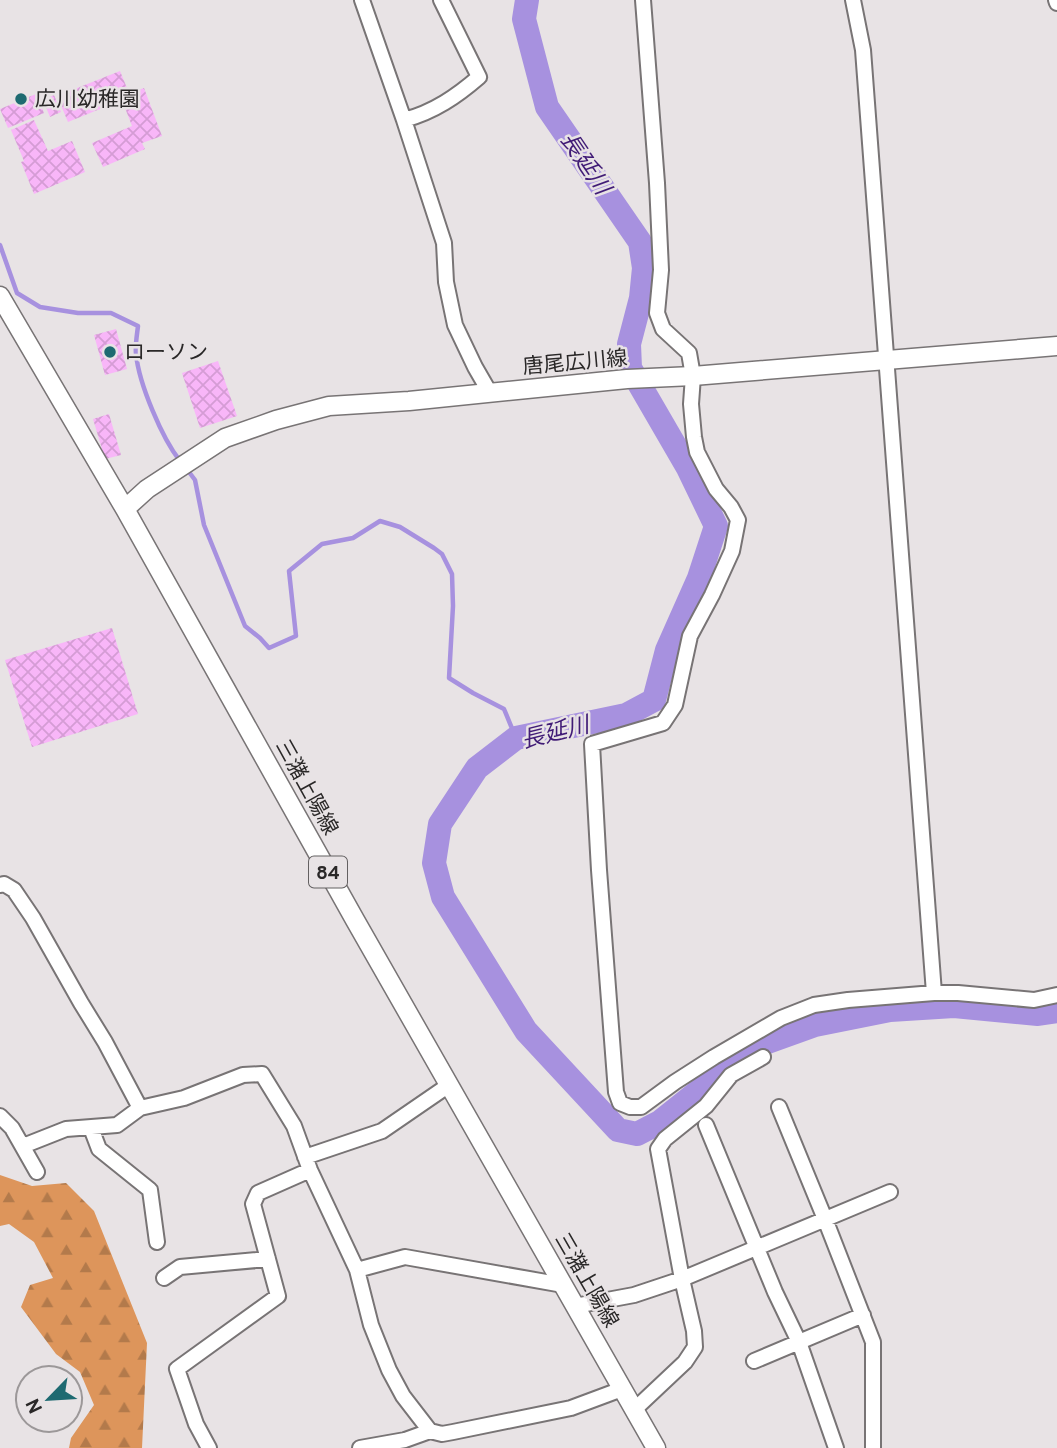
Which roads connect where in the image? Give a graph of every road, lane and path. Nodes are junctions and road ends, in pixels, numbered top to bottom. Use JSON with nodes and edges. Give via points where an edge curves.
{"nodes":[{"id":1,"x":362,"y":0,"type":"edge"},
{"id":2,"x":441,"y":0,"type":"edge"},
{"id":3,"x":643,"y":0,"type":"edge"},
{"id":4,"x":853,"y":0,"type":"edge"},
{"id":5,"x":404,"y":120,"type":"junction"},
{"id":6,"x":2,"y":302,"type":"edge"},
{"id":7,"x":1057,"y":346,"type":"edge"},
{"id":8,"x":886,"y":361,"type":"junction"},
{"id":9,"x":687,"y":377,"type":"junction"},
{"id":10,"x":490,"y":393,"type":"junction"},
{"id":11,"x":125,"y":509,"type":"junction"},
{"id":12,"x":0,"y":885,"type":"edge"},
{"id":13,"x":934,"y":993,"type":"junction"},
{"id":14,"x":1057,"y":995,"type":"edge"},
{"id":15,"x":763,"y":1057,"type":"dead end"},
{"id":16,"x":449,"y":1084,"type":"junction"},
{"id":17,"x":779,"y":1107,"type":"dead end"},
{"id":18,"x":140,"y":1108,"type":"junction"},
{"id":19,"x":0,"y":1116,"type":"edge"},
{"id":20,"x":706,"y":1125,"type":"dead end"},
{"id":21,"x":91,"y":1128,"type":"junction"},
{"id":22,"x":23,"y":1146,"type":"junction"},
{"id":23,"x":308,"y":1163,"type":"junction"},
{"id":24,"x":37,"y":1172,"type":"dead end"},
{"id":25,"x":890,"y":1192,"type":"dead end"},
{"id":26,"x":825,"y":1219,"type":"junction"},
{"id":27,"x":157,"y":1242,"type":"dead end"},
{"id":28,"x":756,"y":1247,"type":"junction"},
{"id":29,"x":268,"y":1259,"type":"junction"},
{"id":30,"x":357,"y":1270,"type":"junction"},
{"id":31,"x":164,"y":1278,"type":"dead end"},
{"id":32,"x":682,"y":1279,"type":"junction"},
{"id":33,"x":563,"y":1285,"type":"junction"},
{"id":34,"x":575,"y":1306,"type":"junction"},
{"id":35,"x":863,"y":1315,"type":"junction"},
{"id":36,"x":799,"y":1342,"type":"junction"},
{"id":37,"x":754,"y":1361,"type":"dead end"},
{"id":38,"x":622,"y":1389,"type":"junction"},
{"id":39,"x":634,"y":1410,"type":"junction"},
{"id":40,"x":430,"y":1431,"type":"junction"},
{"id":41,"x":209,"y":1448,"type":"edge"},
{"id":42,"x":360,"y":1448,"type":"edge"},
{"id":43,"x":656,"y":1448,"type":"edge"},
{"id":44,"x":836,"y":1448,"type":"edge"},
{"id":45,"x":873,"y":1448,"type":"edge"}],
"edges":[{"from":1,"to":5,"type":"street"},
{"from":2,"to":5,"type":"street","via":[[479,77],[458,96]]},
{"from":3,"to":9,"type":"street","via":[[661,271],[657,313],[663,329],[689,352]]},
{"from":4,"to":8,"type":"street","via":[[863,50]]},
{"from":5,"to":10,"type":"street","via":[[444,243],[446,282],[456,325]]},
{"from":6,"to":11,"type":"main road","name":"三潴上陽線","number":"84"},
{"from":7,"to":8,"type":"main road","name":"唐尾広川線"},
{"from":8,"to":9,"type":"main road","name":"唐尾広川線"},
{"from":8,"to":13,"type":"street"},
{"from":9,"to":10,"type":"main road","name":"唐尾広川線"},
{"from":9,"to":13,"type":"street","via":[[697,452],[738,520],[732,551],[690,636],[675,705],[663,723],[592,744],[620,1103],[640,1107],[781,1018],[814,1006]]},
{"from":10,"to":11,"type":"main road","name":"唐尾広川線","via":[[328,406],[276,420],[225,438],[147,489]]},
{"from":11,"to":16,"type":"main road","name":"三潴上陽線","number":"84"},
{"from":12,"to":18,"type":"street","via":[[14,890],[33,919]]},
{"from":13,"to":14,"type":"street","via":[[1034,1000]]},
{"from":15,"to":32,"type":"street","via":[[731,1075],[706,1106],[658,1149]]},
{"from":16,"to":23,"type":"street","via":[[382,1131]]},
{"from":16,"to":33,"type":"main road","name":"三潴上陽線","number":"84"},
{"from":17,"to":26,"type":"street"},
{"from":18,"to":21,"type":"street","via":[[117,1125]]},
{"from":18,"to":23,"type":"street","via":[[184,1098],[243,1074],[262,1074],[294,1126]]},
{"from":19,"to":22,"type":"street"},
{"from":20,"to":28,"type":"street"},
{"from":21,"to":22,"type":"street","via":[[66,1129]]},
{"from":21,"to":27,"type":"street","via":[[99,1149],[150,1191]]},
{"from":22,"to":24,"type":"street"},
{"from":23,"to":29,"type":"street","via":[[258,1193],[253,1204]]},
{"from":23,"to":30,"type":"street"},
{"from":25,"to":26,"type":"street"},
{"from":26,"to":28,"type":"street"},
{"from":26,"to":35,"type":"street"},
{"from":28,"to":32,"type":"street"},
{"from":28,"to":36,"type":"street"},
{"from":29,"to":31,"type":"street","via":[[180,1267]]},
{"from":29,"to":41,"type":"street","via":[[278,1296],[177,1369]]},
{"from":30,"to":33,"type":"street","via":[[405,1257]]},
{"from":30,"to":40,"type":"street","via":[[389,1370]]},
{"from":32,"to":34,"type":"street","via":[[634,1295]]},
{"from":32,"to":39,"type":"street","via":[[695,1347]]},
{"from":33,"to":34,"type":"main road","name":"三潴上陽線","number":"84"},
{"from":34,"to":38,"type":"main road","name":"三潴上陽線","number":"84"},
{"from":35,"to":36,"type":"street"},
{"from":35,"to":45,"type":"street","via":[[873,1342]]},
{"from":36,"to":37,"type":"street"},
{"from":36,"to":44,"type":"street"},
{"from":38,"to":39,"type":"main road","name":"三潴上陽線","number":"84"},
{"from":38,"to":40,"type":"street","via":[[571,1408],[442,1434]]},
{"from":39,"to":43,"type":"main road","name":"三潴上陽線","number":"84"},
{"from":40,"to":42,"type":"street"}]}
